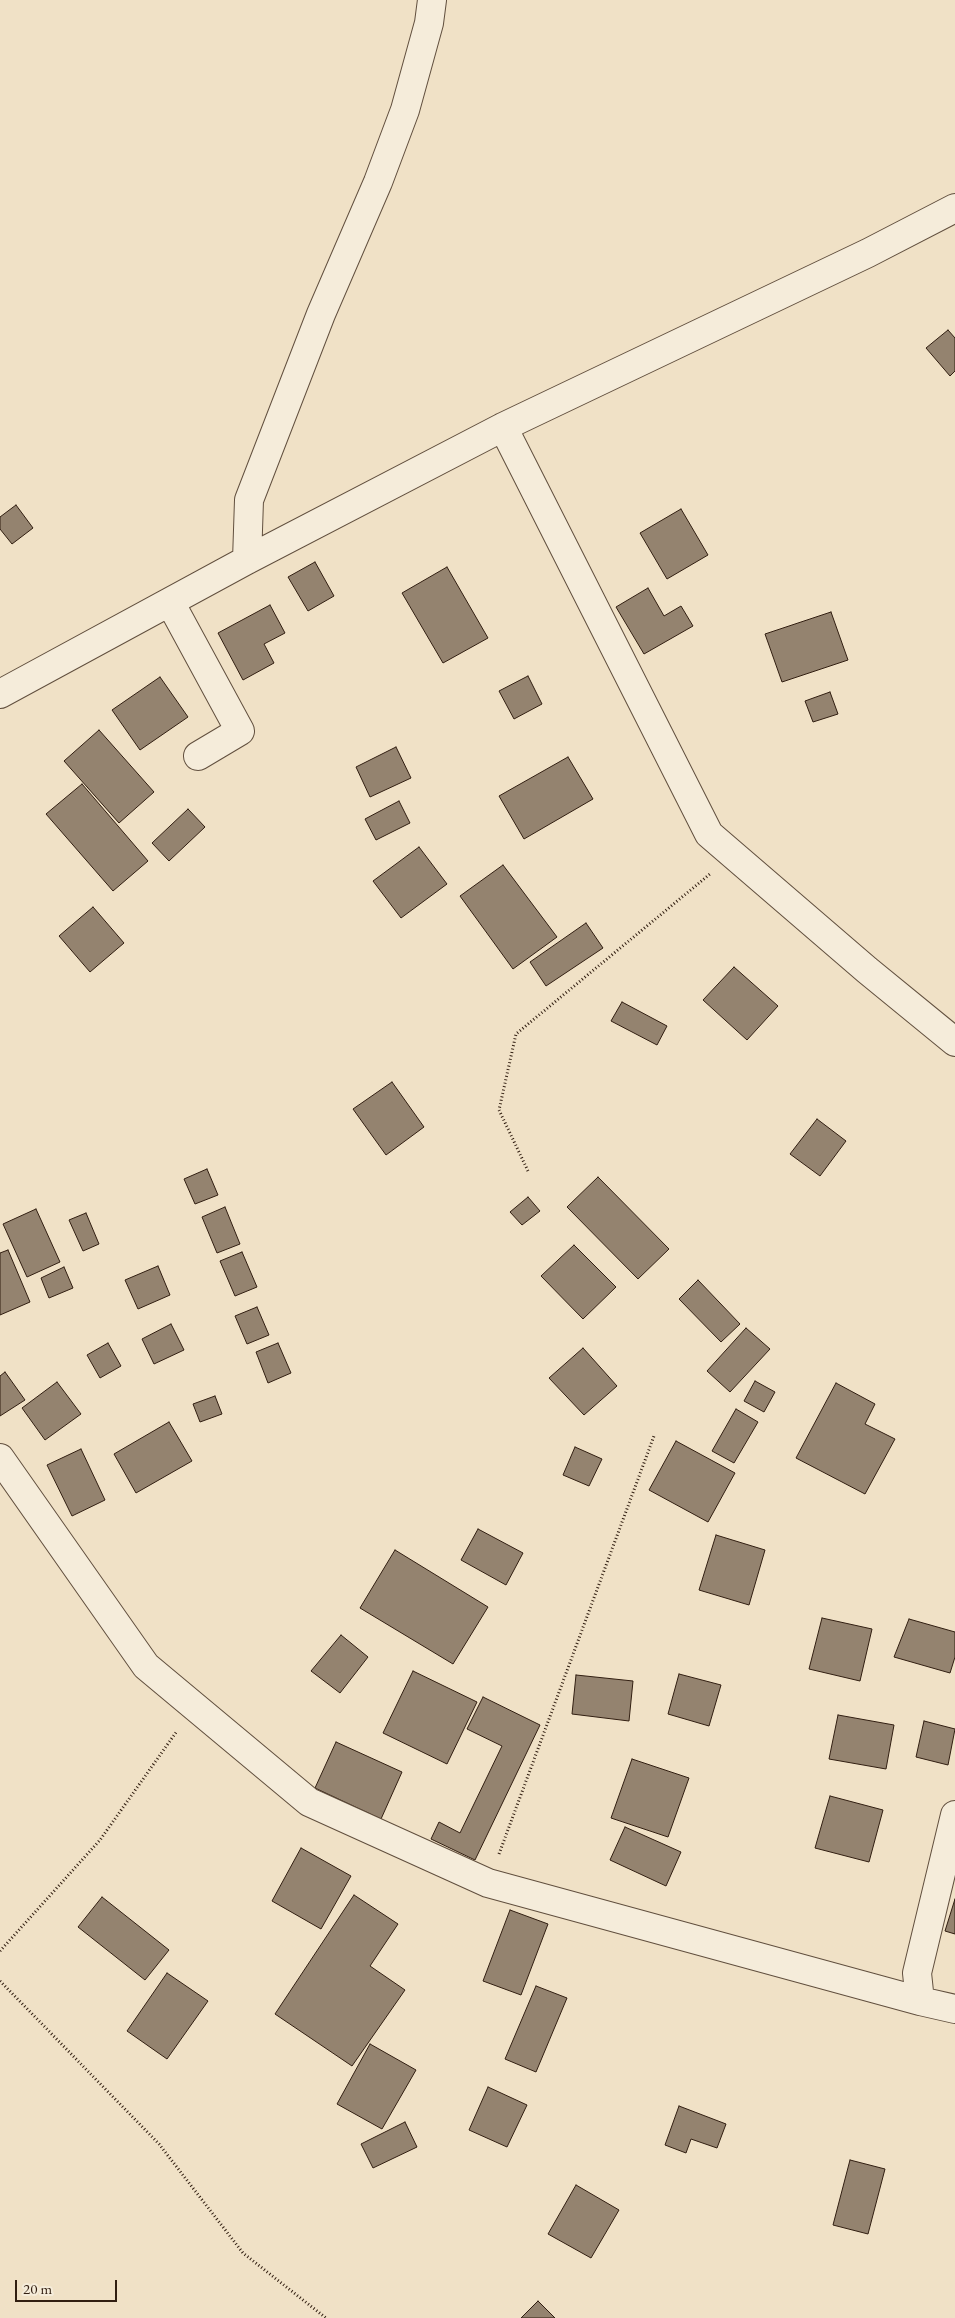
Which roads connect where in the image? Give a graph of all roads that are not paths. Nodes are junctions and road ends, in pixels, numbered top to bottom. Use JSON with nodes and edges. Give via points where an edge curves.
{"nodes":[{"id":1,"x":432,"y":0,"type":"edge"},
{"id":2,"x":955,"y":208,"type":"edge"},
{"id":3,"x":503,"y":427,"type":"junction"},
{"id":4,"x":246,"y":560,"type":"junction"},
{"id":5,"x":170,"y":602,"type":"junction"},
{"id":6,"x":0,"y":694,"type":"edge"},
{"id":7,"x":198,"y":756,"type":"dead end"},
{"id":8,"x":955,"y":1042,"type":"edge"},
{"id":9,"x":0,"y":1458,"type":"edge"},
{"id":10,"x":955,"y":1815,"type":"edge"},
{"id":11,"x":920,"y":2001,"type":"junction"},
{"id":12,"x":955,"y":2010,"type":"edge"}],
"edges":[{"from":1,"to":4,"type":"street","via":[[429,23],[405,110],[249,500]]},
{"from":2,"to":3,"type":"street","via":[[868,253]]},
{"from":3,"to":4,"type":"street"},
{"from":3,"to":8,"type":"street","via":[[709,834]]},
{"from":4,"to":5,"type":"street"},
{"from":5,"to":6,"type":"street"},
{"from":5,"to":7,"type":"street","via":[[240,731]]},
{"from":9,"to":11,"type":"street","via":[[146,1666],[308,1802],[488,1883]]},
{"from":10,"to":11,"type":"street","via":[[917,1972]]},
{"from":11,"to":12,"type":"street"}]}
